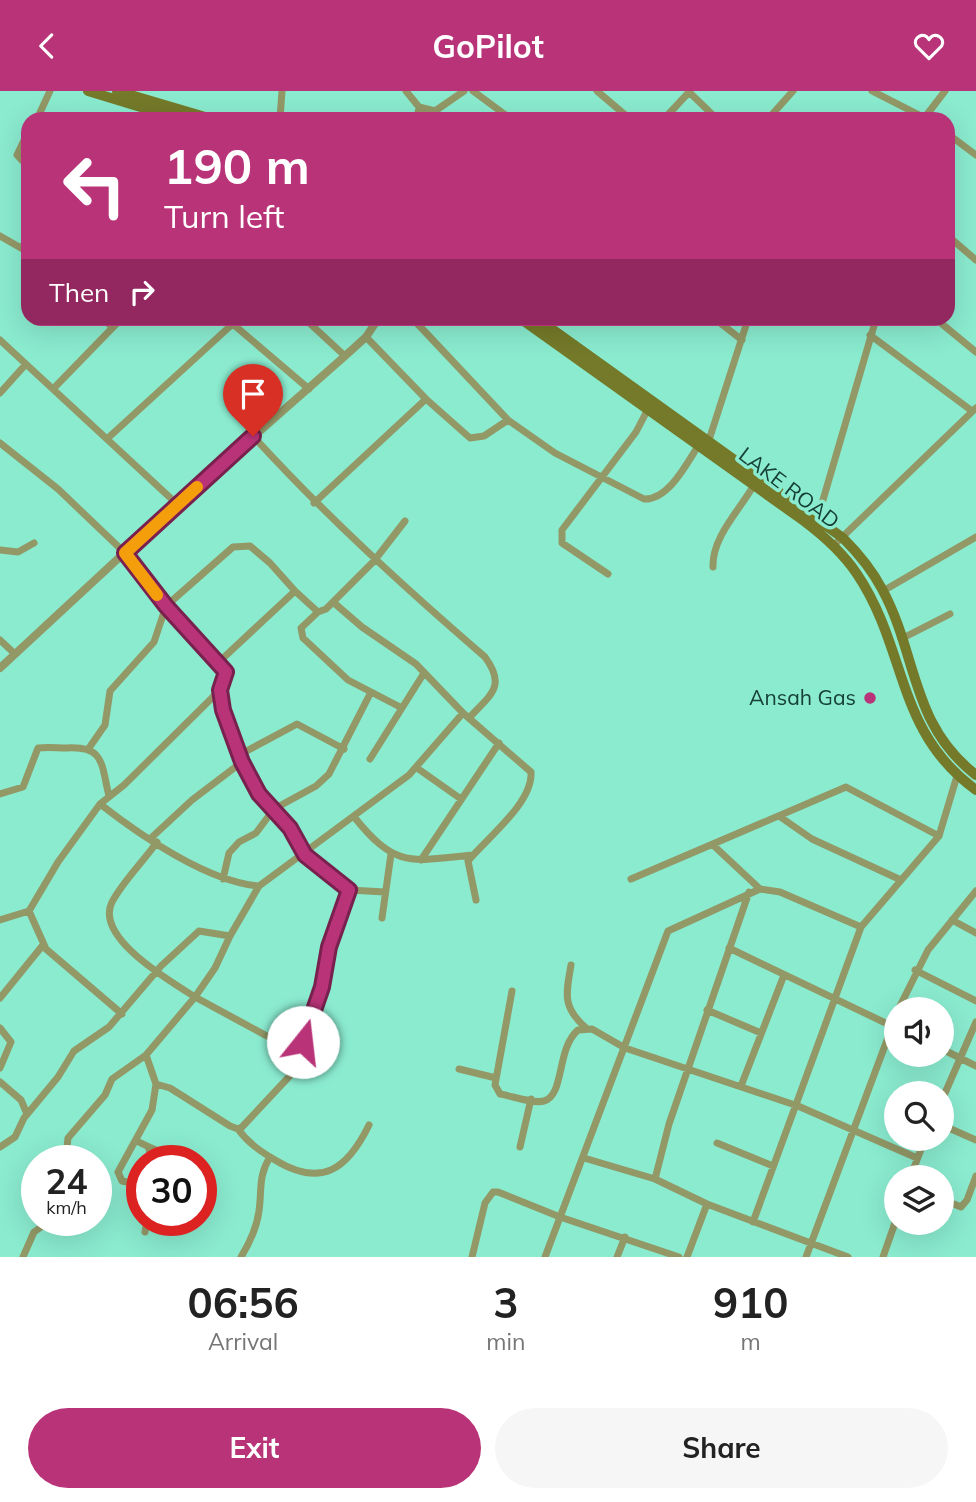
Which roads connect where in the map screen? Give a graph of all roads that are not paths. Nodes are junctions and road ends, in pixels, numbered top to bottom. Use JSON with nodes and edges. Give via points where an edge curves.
{"nodes":[{"id":1,"x":50,"y":91,"type":"edge"},
{"id":2,"x":88,"y":91,"type":"edge"},
{"id":3,"x":117,"y":91,"type":"edge"},
{"id":4,"x":282,"y":91,"type":"edge"},
{"id":5,"x":408,"y":91,"type":"edge"},
{"id":6,"x":464,"y":91,"type":"edge"},
{"id":7,"x":473,"y":91,"type":"edge"},
{"id":8,"x":597,"y":91,"type":"edge"},
{"id":9,"x":690,"y":91,"type":"edge"},
{"id":10,"x":793,"y":91,"type":"edge"},
{"id":11,"x":872,"y":91,"type":"edge"},
{"id":12,"x":945,"y":91,"type":"edge"},
{"id":13,"x":419,"y":107,"type":"junction"},
{"id":14,"x":40,"y":112,"type":"edge"},
{"id":15,"x":157,"y":112,"type":"edge"},
{"id":16,"x":188,"y":112,"type":"edge"},
{"id":17,"x":280,"y":112,"type":"edge"},
{"id":18,"x":418,"y":112,"type":"edge"},
{"id":19,"x":502,"y":112,"type":"edge"},
{"id":20,"x":621,"y":112,"type":"edge"},
{"id":21,"x":670,"y":112,"type":"edge"},
{"id":22,"x":710,"y":112,"type":"edge"},
{"id":23,"x":774,"y":112,"type":"edge"},
{"id":24,"x":914,"y":112,"type":"edge"},
{"id":25,"x":930,"y":112,"type":"edge"},
{"id":26,"x":955,"y":139,"type":"edge"},
{"id":27,"x":976,"y":155,"type":"edge"},
{"id":28,"x":0,"y":236,"type":"edge"},
{"id":29,"x":955,"y":242,"type":"edge"},
{"id":30,"x":21,"y":248,"type":"edge"},
{"id":31,"x":976,"y":260,"type":"edge"},
{"id":32,"x":226,"y":326,"type":"edge"},
{"id":33,"x":239,"y":326,"type":"edge"},
{"id":34,"x":313,"y":326,"type":"edge"},
{"id":35,"x":373,"y":326,"type":"edge"},
{"id":36,"x":420,"y":326,"type":"edge"},
{"id":37,"x":531,"y":326,"type":"edge"},
{"id":38,"x":548,"y":326,"type":"edge"},
{"id":39,"x":724,"y":326,"type":"edge"},
{"id":40,"x":746,"y":326,"type":"edge"},
{"id":41,"x":873,"y":326,"type":"edge"},
{"id":42,"x":944,"y":326,"type":"edge"},
{"id":43,"x":112,"y":327,"type":"edge"},
{"id":44,"x":870,"y":335,"type":"junction"},
{"id":45,"x":366,"y":337,"type":"junction"},
{"id":46,"x":0,"y":340,"type":"edge"},
{"id":47,"x":742,"y":340,"type":"junction"},
{"id":48,"x":976,"y":352,"type":"edge"},
{"id":49,"x":345,"y":356,"type":"junction"},
{"id":50,"x":26,"y":364,"type":"junction"},
{"id":51,"x":54,"y":388,"type":"junction"},
{"id":52,"x":309,"y":389,"type":"junction"},
{"id":53,"x":0,"y":393,"type":"edge"},
{"id":54,"x":426,"y":400,"type":"junction"},
{"id":55,"x":974,"y":410,"type":"edge"},
{"id":56,"x":647,"y":411,"type":"junction"},
{"id":57,"x":508,"y":420,"type":"junction"},
{"id":58,"x":253,"y":436,"type":"junction"},
{"id":59,"x":108,"y":438,"type":"junction"},
{"id":60,"x":709,"y":440,"type":"junction"},
{"id":61,"x":0,"y":443,"type":"edge"},
{"id":62,"x":698,"y":446,"type":"junction"},
{"id":63,"x":601,"y":478,"type":"junction"},
{"id":64,"x":754,"y":485,"type":"junction"},
{"id":65,"x":314,"y":503,"type":"junction"},
{"id":66,"x":177,"y":505,"type":"junction"},
{"id":67,"x":818,"y":517,"type":"junction"},
{"id":68,"x":405,"y":521,"type":"dead end"},
{"id":69,"x":843,"y":538,"type":"junction"},
{"id":70,"x":976,"y":539,"type":"edge"},
{"id":71,"x":34,"y":543,"type":"dead end"},
{"id":72,"x":833,"y":546,"type":"junction"},
{"id":73,"x":0,"y":550,"type":"edge"},
{"id":74,"x":125,"y":553,"type":"junction"},
{"id":75,"x":374,"y":561,"type":"junction"},
{"id":76,"x":713,"y":568,"type":"dead end"},
{"id":77,"x":608,"y":574,"type":"dead end"},
{"id":78,"x":883,"y":590,"type":"junction"},
{"id":79,"x":295,"y":591,"type":"junction"},
{"id":80,"x":334,"y":602,"type":"junction"},
{"id":81,"x":166,"y":606,"type":"junction"},
{"id":82,"x":318,"y":613,"type":"junction"},
{"id":83,"x":950,"y":614,"type":"dead end"},
{"id":84,"x":901,"y":639,"type":"junction"},
{"id":85,"x":0,"y":640,"type":"edge"},
{"id":86,"x":15,"y":653,"type":"junction"},
{"id":87,"x":220,"y":661,"type":"junction"},
{"id":88,"x":0,"y":668,"type":"edge"},
{"id":89,"x":425,"y":673,"type":"junction"},
{"id":90,"x":220,"y":690,"type":"junction"},
{"id":91,"x":371,"y":692,"type":"junction"},
{"id":92,"x":400,"y":707,"type":"junction"},
{"id":93,"x":466,"y":715,"type":"junction"},
{"id":94,"x":499,"y":743,"type":"junction"},
{"id":95,"x":89,"y":748,"type":"junction"},
{"id":96,"x":344,"y":749,"type":"junction"},
{"id":97,"x":370,"y":758,"type":"dead end"},
{"id":98,"x":240,"y":759,"type":"junction"},
{"id":99,"x":417,"y":768,"type":"junction"},
{"id":100,"x":976,"y":775,"type":"edge"},
{"id":101,"x":957,"y":776,"type":"junction"},
{"id":102,"x":976,"y":790,"type":"edge"},
{"id":103,"x":0,"y":794,"type":"edge"},
{"id":104,"x":109,"y":796,"type":"junction"},
{"id":105,"x":461,"y":799,"type":"junction"},
{"id":106,"x":100,"y":804,"type":"junction"},
{"id":107,"x":274,"y":809,"type":"junction"},
{"id":108,"x":779,"y":816,"type":"junction"},
{"id":109,"x":355,"y":818,"type":"junction"},
{"id":110,"x":939,"y":836,"type":"junction"},
{"id":111,"x":154,"y":840,"type":"junction"},
{"id":112,"x":713,"y":845,"type":"junction"},
{"id":113,"x":391,"y":854,"type":"junction"},
{"id":114,"x":305,"y":855,"type":"junction"},
{"id":115,"x":473,"y":855,"type":"junction"},
{"id":116,"x":421,"y":860,"type":"junction"},
{"id":117,"x":223,"y":879,"type":"junction"},
{"id":118,"x":631,"y":879,"type":"dead end"},
{"id":119,"x":901,"y":880,"type":"junction"},
{"id":120,"x":260,"y":886,"type":"junction"},
{"id":121,"x":760,"y":889,"type":"junction"},
{"id":122,"x":349,"y":890,"type":"junction"},
{"id":123,"x":385,"y":891,"type":"junction"},
{"id":124,"x":976,"y":891,"type":"edge"},
{"id":125,"x":749,"y":892,"type":"junction"},
{"id":126,"x":476,"y":900,"type":"dead end"},
{"id":127,"x":29,"y":911,"type":"junction"},
{"id":128,"x":382,"y":918,"type":"dead end"},
{"id":129,"x":0,"y":920,"type":"edge"},
{"id":130,"x":952,"y":920,"type":"junction"},
{"id":131,"x":861,"y":927,"type":"junction"},
{"id":132,"x":976,"y":933,"type":"edge"},
{"id":133,"x":230,"y":936,"type":"junction"},
{"id":134,"x":43,"y":945,"type":"junction"},
{"id":135,"x":729,"y":948,"type":"junction"},
{"id":136,"x":571,"y":965,"type":"dead end"},
{"id":137,"x":915,"y":970,"type":"junction"},
{"id":138,"x":157,"y":972,"type":"junction"},
{"id":139,"x":784,"y":975,"type":"junction"},
{"id":140,"x":512,"y":991,"type":"dead end"},
{"id":141,"x":195,"y":997,"type":"junction"},
{"id":142,"x":904,"y":997,"type":"edge"},
{"id":143,"x":0,"y":998,"type":"edge"},
{"id":144,"x":837,"y":1000,"type":"junction"},
{"id":145,"x":976,"y":1001,"type":"edge"},
{"id":146,"x":707,"y":1010,"type":"junction"},
{"id":147,"x":122,"y":1014,"type":"junction"},
{"id":148,"x":884,"y":1022,"type":"edge"},
{"id":149,"x":976,"y":1022,"type":"edge"},
{"id":150,"x":0,"y":1028,"type":"edge"},
{"id":151,"x":586,"y":1028,"type":"junction"},
{"id":152,"x":761,"y":1033,"type":"junction"},
{"id":153,"x":625,"y":1048,"type":"junction"},
{"id":154,"x":300,"y":1054,"type":"junction"},
{"id":155,"x":884,"y":1054,"type":"edge"},
{"id":156,"x":146,"y":1055,"type":"junction"},
{"id":157,"x":954,"y":1055,"type":"edge"},
{"id":158,"x":959,"y":1058,"type":"junction"},
{"id":159,"x":1,"y":1065,"type":"edge"},
{"id":160,"x":976,"y":1066,"type":"edge"},
{"id":161,"x":459,"y":1069,"type":"dead end"},
{"id":162,"x":688,"y":1069,"type":"junction"},
{"id":163,"x":496,"y":1078,"type":"junction"},
{"id":164,"x":950,"y":1081,"type":"edge"},
{"id":165,"x":0,"y":1082,"type":"edge"},
{"id":166,"x":156,"y":1084,"type":"junction"},
{"id":167,"x":741,"y":1086,"type":"junction"},
{"id":168,"x":41,"y":1099,"type":"junction"},
{"id":169,"x":531,"y":1099,"type":"junction"},
{"id":170,"x":21,"y":1100,"type":"junction"},
{"id":171,"x":798,"y":1106,"type":"junction"},
{"id":172,"x":27,"y":1114,"type":"junction"},
{"id":173,"x":369,"y":1125,"type":"dead end"},
{"id":174,"x":238,"y":1129,"type":"junction"},
{"id":175,"x":856,"y":1129,"type":"junction"},
{"id":176,"x":954,"y":1130,"type":"edge"},
{"id":177,"x":976,"y":1140,"type":"edge"},
{"id":178,"x":137,"y":1141,"type":"junction"},
{"id":179,"x":717,"y":1143,"type":"dead end"},
{"id":180,"x":68,"y":1145,"type":"edge"},
{"id":181,"x":135,"y":1145,"type":"edge"},
{"id":182,"x":143,"y":1145,"type":"edge"},
{"id":183,"x":0,"y":1147,"type":"edge"},
{"id":184,"x":520,"y":1147,"type":"dead end"},
{"id":185,"x":920,"y":1151,"type":"edge"},
{"id":186,"x":270,"y":1157,"type":"junction"},
{"id":187,"x":584,"y":1157,"type":"junction"},
{"id":188,"x":917,"y":1158,"type":"junction"},
{"id":189,"x":126,"y":1160,"type":"edge"},
{"id":190,"x":774,"y":1165,"type":"junction"},
{"id":191,"x":915,"y":1165,"type":"edge"},
{"id":192,"x":976,"y":1176,"type":"edge"},
{"id":193,"x":655,"y":1179,"type":"junction"},
{"id":194,"x":126,"y":1182,"type":"edge"},
{"id":195,"x":707,"y":1204,"type":"junction"},
{"id":196,"x":954,"y":1204,"type":"edge"},
{"id":197,"x":560,"y":1217,"type":"junction"},
{"id":198,"x":753,"y":1222,"type":"junction"},
{"id":199,"x":891,"y":1235,"type":"edge"},
{"id":200,"x":32,"y":1236,"type":"edge"},
{"id":201,"x":625,"y":1237,"type":"junction"},
{"id":202,"x":812,"y":1242,"type":"junction"},
{"id":203,"x":23,"y":1257,"type":"edge"},
{"id":204,"x":241,"y":1257,"type":"edge"},
{"id":205,"x":472,"y":1257,"type":"edge"},
{"id":206,"x":545,"y":1257,"type":"edge"},
{"id":207,"x":617,"y":1257,"type":"edge"},
{"id":208,"x":680,"y":1257,"type":"edge"},
{"id":209,"x":687,"y":1257,"type":"edge"},
{"id":210,"x":806,"y":1257,"type":"edge"},
{"id":211,"x":848,"y":1257,"type":"edge"},
{"id":212,"x":883,"y":1257,"type":"edge"}],
"edges":[{"from":1,"to":14,"type":"street"},
{"from":2,"to":15,"type":"main road"},
{"from":3,"to":16,"type":"main road"},
{"from":4,"to":17,"type":"street"},
{"from":5,"to":13,"type":"street"},
{"from":6,"to":13,"type":"street","via":[[435,111]]},
{"from":7,"to":19,"type":"street"},
{"from":8,"to":20,"type":"street"},
{"from":9,"to":21,"type":"street"},
{"from":9,"to":22,"type":"street"},
{"from":10,"to":23,"type":"street"},
{"from":11,"to":24,"type":"street"},
{"from":12,"to":25,"type":"street"},
{"from":13,"to":18,"type":"street"},
{"from":26,"to":27,"type":"street"},
{"from":28,"to":30,"type":"street"},
{"from":29,"to":31,"type":"street"},
{"from":32,"to":59,"type":"street"},
{"from":33,"to":52,"type":"street"},
{"from":34,"to":49,"type":"street"},
{"from":35,"to":45,"type":"street"},
{"from":36,"to":57,"type":"street"},
{"from":37,"to":56,"type":"main road","name":"LAKE ROAD"},
{"from":38,"to":60,"type":"main road","name":"LAKE ROAD"},
{"from":39,"to":47,"type":"street"},
{"from":40,"to":47,"type":"street"},
{"from":41,"to":44,"type":"street"},
{"from":42,"to":48,"type":"street"},
{"from":43,"to":51,"type":"street"},
{"from":44,"to":55,"type":"street"},
{"from":44,"to":67,"type":"street"},
{"from":45,"to":49,"type":"street"},
{"from":45,"to":54,"type":"street"},
{"from":46,"to":50,"type":"street"},
{"from":47,"to":60,"type":"street"},
{"from":49,"to":52,"type":"street"},
{"from":50,"to":51,"type":"street"},
{"from":50,"to":53,"type":"street"},
{"from":51,"to":59,"type":"street"},
{"from":52,"to":58,"type":"street"},
{"from":54,"to":57,"type":"street","via":[[470,438],[494,431]]},
{"from":54,"to":65,"type":"street"},
{"from":55,"to":69,"type":"street"},
{"from":56,"to":62,"type":"main road","name":"LAKE ROAD"},
{"from":56,"to":63,"type":"street"},
{"from":57,"to":63,"type":"street"},
{"from":58,"to":65,"type":"street"},
{"from":58,"to":66,"type":"street"},
{"from":59,"to":66,"type":"street"},
{"from":60,"to":67,"type":"main road","name":"LAKE ROAD"},
{"from":61,"to":74,"type":"street","via":[[58,489]]},
{"from":62,"to":63,"type":"street","via":[[665,492],[652,499]]},
{"from":62,"to":64,"type":"main road","name":"LAKE ROAD"},
{"from":63,"to":77,"type":"street","via":[[561,537],[569,550]]},
{"from":64,"to":72,"type":"main road","name":"LAKE ROAD"},
{"from":64,"to":76,"type":"street","via":[[720,537]]},
{"from":65,"to":75,"type":"street"},
{"from":66,"to":74,"type":"street"},
{"from":67,"to":69,"type":"main road","name":"LAKE ROAD"},
{"from":68,"to":75,"type":"street"},
{"from":69,"to":72,"type":"street"},
{"from":69,"to":78,"type":"main road","name":"LAKE ROAD"},
{"from":70,"to":78,"type":"street"},
{"from":71,"to":73,"type":"street","via":[[18,552]]},
{"from":72,"to":101,"type":"main road","name":"LAKE ROAD","via":[[857,573],[873,604],[916,719],[938,757]]},
{"from":74,"to":81,"type":"street"},
{"from":74,"to":86,"type":"street"},
{"from":75,"to":80,"type":"street"},
{"from":75,"to":93,"type":"street","via":[[492,666],[497,685]]},
{"from":78,"to":84,"type":"main road","name":"LAKE ROAD"},
{"from":79,"to":81,"type":"street","via":[[265,558],[242,544],[212,563]]},
{"from":79,"to":82,"type":"street"},
{"from":79,"to":87,"type":"street"},
{"from":80,"to":82,"type":"street"},
{"from":80,"to":89,"type":"street"},
{"from":81,"to":87,"type":"street"},
{"from":81,"to":95,"type":"street","via":[[155,642],[110,691],[105,725]]},
{"from":82,"to":91,"type":"street","via":[[301,628],[303,638],[348,680]]},
{"from":83,"to":84,"type":"street"},
{"from":84,"to":100,"type":"main road","name":"LAKE ROAD","via":[[932,726]]},
{"from":85,"to":86,"type":"street"},
{"from":86,"to":88,"type":"street"},
{"from":87,"to":90,"type":"street","via":[[226,672]]},
{"from":89,"to":92,"type":"street"},
{"from":89,"to":93,"type":"street"},
{"from":90,"to":98,"type":"street"},
{"from":90,"to":104,"type":"street"},
{"from":91,"to":92,"type":"street"},
{"from":91,"to":96,"type":"street"},
{"from":92,"to":97,"type":"street"},
{"from":93,"to":94,"type":"street"},
{"from":93,"to":99,"type":"street"},
{"from":94,"to":105,"type":"street"},
{"from":94,"to":115,"type":"street","via":[[528,766],[532,777],[509,817]]},
{"from":95,"to":103,"type":"street","via":[[38,748],[23,787]]},
{"from":95,"to":104,"type":"street","via":[[97,755]]},
{"from":96,"to":98,"type":"street","via":[[297,725]]},
{"from":96,"to":107,"type":"street","via":[[316,786]]},
{"from":98,"to":107,"type":"street","via":[[259,794]]},
{"from":98,"to":111,"type":"street"},
{"from":99,"to":105,"type":"street"},
{"from":99,"to":109,"type":"street"},
{"from":101,"to":102,"type":"main road","name":"LAKE ROAD"},
{"from":101,"to":110,"type":"street"},
{"from":104,"to":106,"type":"street"},
{"from":105,"to":116,"type":"street"},
{"from":106,"to":111,"type":"street"},
{"from":106,"to":127,"type":"street"},
{"from":107,"to":114,"type":"street"},
{"from":107,"to":117,"type":"street","via":[[256,833],[229,853]]},
{"from":108,"to":110,"type":"street","via":[[846,787]]},
{"from":108,"to":112,"type":"street"},
{"from":108,"to":119,"type":"street","via":[[812,839]]},
{"from":109,"to":113,"type":"street"},
{"from":109,"to":114,"type":"street"},
{"from":110,"to":119,"type":"street"},
{"from":111,"to":117,"type":"street"},
{"from":111,"to":138,"type":"street","via":[[110,909],[113,927],[124,946]]},
{"from":112,"to":118,"type":"street"},
{"from":112,"to":121,"type":"street"},
{"from":113,"to":116,"type":"street"},
{"from":113,"to":123,"type":"street"},
{"from":114,"to":120,"type":"street"},
{"from":114,"to":122,"type":"street"},
{"from":115,"to":116,"type":"street"},
{"from":115,"to":126,"type":"street","via":[[467,868]]},
{"from":117,"to":120,"type":"street"},
{"from":119,"to":131,"type":"street"},
{"from":120,"to":133,"type":"street"},
{"from":121,"to":125,"type":"street"},
{"from":121,"to":131,"type":"street","via":[[780,892]]},
{"from":122,"to":123,"type":"street"},
{"from":122,"to":154,"type":"street"},
{"from":123,"to":128,"type":"street"},
{"from":124,"to":130,"type":"street"},
{"from":125,"to":135,"type":"street"},
{"from":125,"to":153,"type":"street","via":[[668,931]]},
{"from":127,"to":129,"type":"street"},
{"from":127,"to":134,"type":"street"},
{"from":130,"to":132,"type":"street"},
{"from":130,"to":137,"type":"street"},
{"from":131,"to":144,"type":"street"},
{"from":133,"to":138,"type":"street","via":[[199,931]]},
{"from":133,"to":141,"type":"street"},
{"from":134,"to":143,"type":"street"},
{"from":134,"to":147,"type":"street"},
{"from":135,"to":139,"type":"street"},
{"from":135,"to":146,"type":"street"},
{"from":136,"to":151,"type":"street","via":[[568,1004]]},
{"from":137,"to":142,"type":"street"},
{"from":137,"to":145,"type":"street"},
{"from":138,"to":141,"type":"street"},
{"from":138,"to":147,"type":"street"},
{"from":139,"to":144,"type":"street"},
{"from":139,"to":152,"type":"street"},
{"from":140,"to":163,"type":"street"},
{"from":141,"to":154,"type":"street"},
{"from":141,"to":156,"type":"street"},
{"from":144,"to":148,"type":"street"},
{"from":144,"to":171,"type":"street"},
{"from":146,"to":152,"type":"street"},
{"from":146,"to":162,"type":"street"},
{"from":147,"to":168,"type":"street","via":[[74,1051]]},
{"from":149,"to":158,"type":"street"},
{"from":150,"to":159,"type":"street","via":[[10,1042]]},
{"from":151,"to":153,"type":"street"},
{"from":151,"to":169,"type":"street","via":[[578,1030],[565,1046],[555,1093],[542,1101]]},
{"from":152,"to":167,"type":"street"},
{"from":153,"to":162,"type":"street"},
{"from":153,"to":187,"type":"street"},
{"from":154,"to":174,"type":"street","via":[[300,1065]]},
{"from":155,"to":175,"type":"street"},
{"from":156,"to":166,"type":"street"},
{"from":156,"to":180,"type":"street","via":[[112,1079],[105,1095],[68,1138]]},
{"from":157,"to":158,"type":"street"},
{"from":158,"to":160,"type":"street"},
{"from":158,"to":164,"type":"street"},
{"from":161,"to":163,"type":"street"},
{"from":162,"to":167,"type":"street"},
{"from":162,"to":193,"type":"street"},
{"from":163,"to":169,"type":"street","via":[[497,1093]]},
{"from":165,"to":170,"type":"street"},
{"from":166,"to":174,"type":"street"},
{"from":166,"to":178,"type":"street","via":[[155,1102]]},
{"from":167,"to":171,"type":"street"},
{"from":168,"to":170,"type":"street"},
{"from":168,"to":172,"type":"street"},
{"from":169,"to":184,"type":"street"},
{"from":170,"to":172,"type":"street"},
{"from":171,"to":175,"type":"street"},
{"from":171,"to":190,"type":"street"},
{"from":172,"to":183,"type":"street","via":[[15,1137]]},
{"from":173,"to":186,"type":"street","via":[[348,1158],[324,1173],[304,1173]]},
{"from":174,"to":186,"type":"street"},
{"from":175,"to":188,"type":"street"},
{"from":175,"to":202,"type":"street"},
{"from":176,"to":177,"type":"street"},
{"from":178,"to":181,"type":"street"},
{"from":178,"to":182,"type":"street"},
{"from":179,"to":190,"type":"street"},
{"from":185,"to":188,"type":"street"},
{"from":186,"to":204,"type":"street","via":[[259,1184],[258,1215]]},
{"from":187,"to":193,"type":"street"},
{"from":187,"to":197,"type":"street"},
{"from":188,"to":191,"type":"street"},
{"from":189,"to":194,"type":"street","via":[[118,1173]]},
{"from":190,"to":198,"type":"street"},
{"from":192,"to":196,"type":"street","via":[[967,1200],[961,1207]]},
{"from":193,"to":195,"type":"street"},
{"from":195,"to":198,"type":"street"},
{"from":195,"to":209,"type":"street"},
{"from":197,"to":201,"type":"street"},
{"from":197,"to":205,"type":"street","via":[[493,1192],[485,1203]]},
{"from":197,"to":206,"type":"street"},
{"from":198,"to":202,"type":"street"},
{"from":199,"to":212,"type":"street"},
{"from":200,"to":203,"type":"street"},
{"from":201,"to":207,"type":"street"},
{"from":201,"to":208,"type":"street"},
{"from":202,"to":210,"type":"street"},
{"from":202,"to":211,"type":"street"}]}
